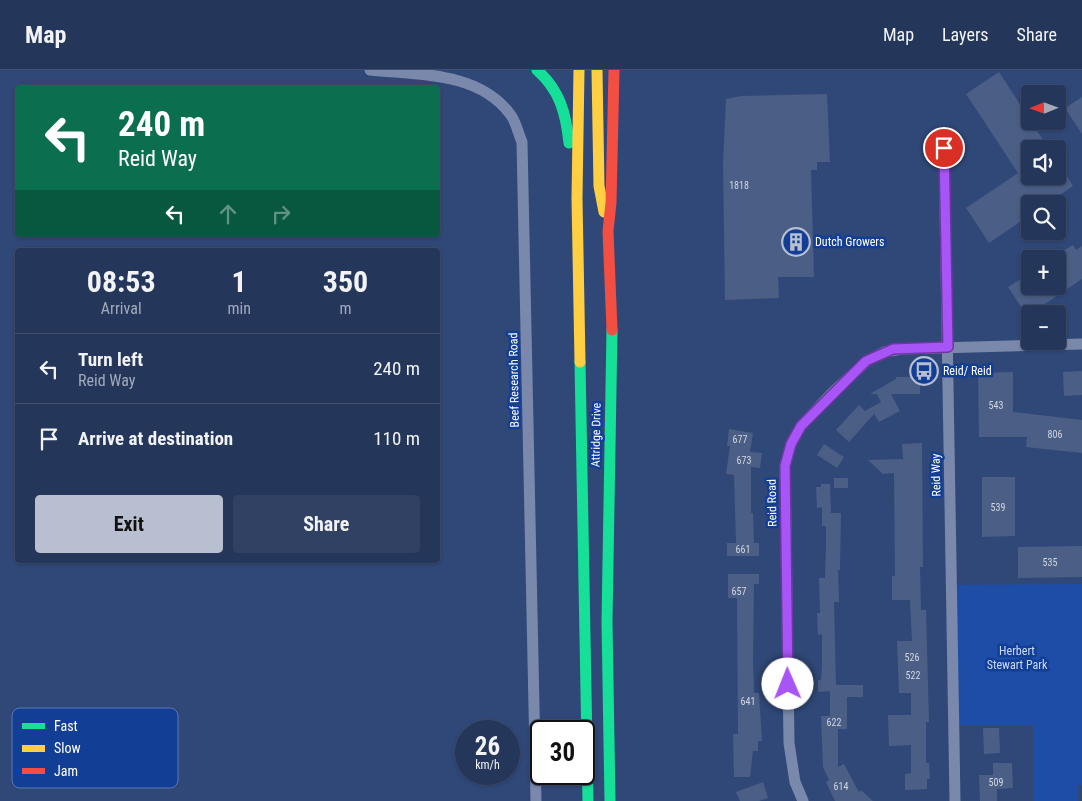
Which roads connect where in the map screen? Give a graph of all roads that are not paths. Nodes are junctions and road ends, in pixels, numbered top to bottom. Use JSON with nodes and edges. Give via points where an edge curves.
{"nodes":[{"id":1,"x":370,"y":70,"type":"edge"},
{"id":2,"x":537,"y":70,"type":"edge"},
{"id":3,"x":580,"y":70,"type":"edge"},
{"id":4,"x":597,"y":70,"type":"edge"},
{"id":5,"x":615,"y":73,"type":"edge"},
{"id":6,"x":944,"y":148,"type":"dead end"},
{"id":7,"x":577,"y":198,"type":"junction"},
{"id":8,"x":608,"y":231,"type":"junction"},
{"id":9,"x":1082,"y":344,"type":"edge"},
{"id":10,"x":948,"y":347,"type":"junction"},
{"id":11,"x":536,"y":801,"type":"edge"},
{"id":12,"x":588,"y":801,"type":"edge"},
{"id":13,"x":610,"y":801,"type":"edge"},
{"id":14,"x":803,"y":801,"type":"edge"},
{"id":15,"x":955,"y":801,"type":"edge"}],
"edges":[{"from":1,"to":11,"type":"street","name":"Beef Research Road","via":[[469,82],[510,114],[522,142]]},
{"from":2,"to":7,"type":"main road","via":[[553,85],[562,101],[568,123]]},
{"from":3,"to":7,"type":"main road","name":"Attridge Drive"},
{"from":4,"to":8,"type":"main road","via":[[599,186]]},
{"from":5,"to":8,"type":"main road","name":"Attridge Drive"},
{"from":6,"to":10,"type":"street","name":"Reid Way"},
{"from":7,"to":12,"type":"main road","name":"Attridge Drive"},
{"from":8,"to":13,"type":"main road","name":"Attridge Drive","via":[[612,311],[607,621]]},
{"from":9,"to":10,"type":"street","name":"Reid Road"},
{"from":10,"to":14,"type":"street","name":"Reid Road","via":[[893,349],[866,361],[801,426],[791,444],[785,466],[789,743],[795,782]]},
{"from":10,"to":15,"type":"street","name":"Reid Way"}]}
